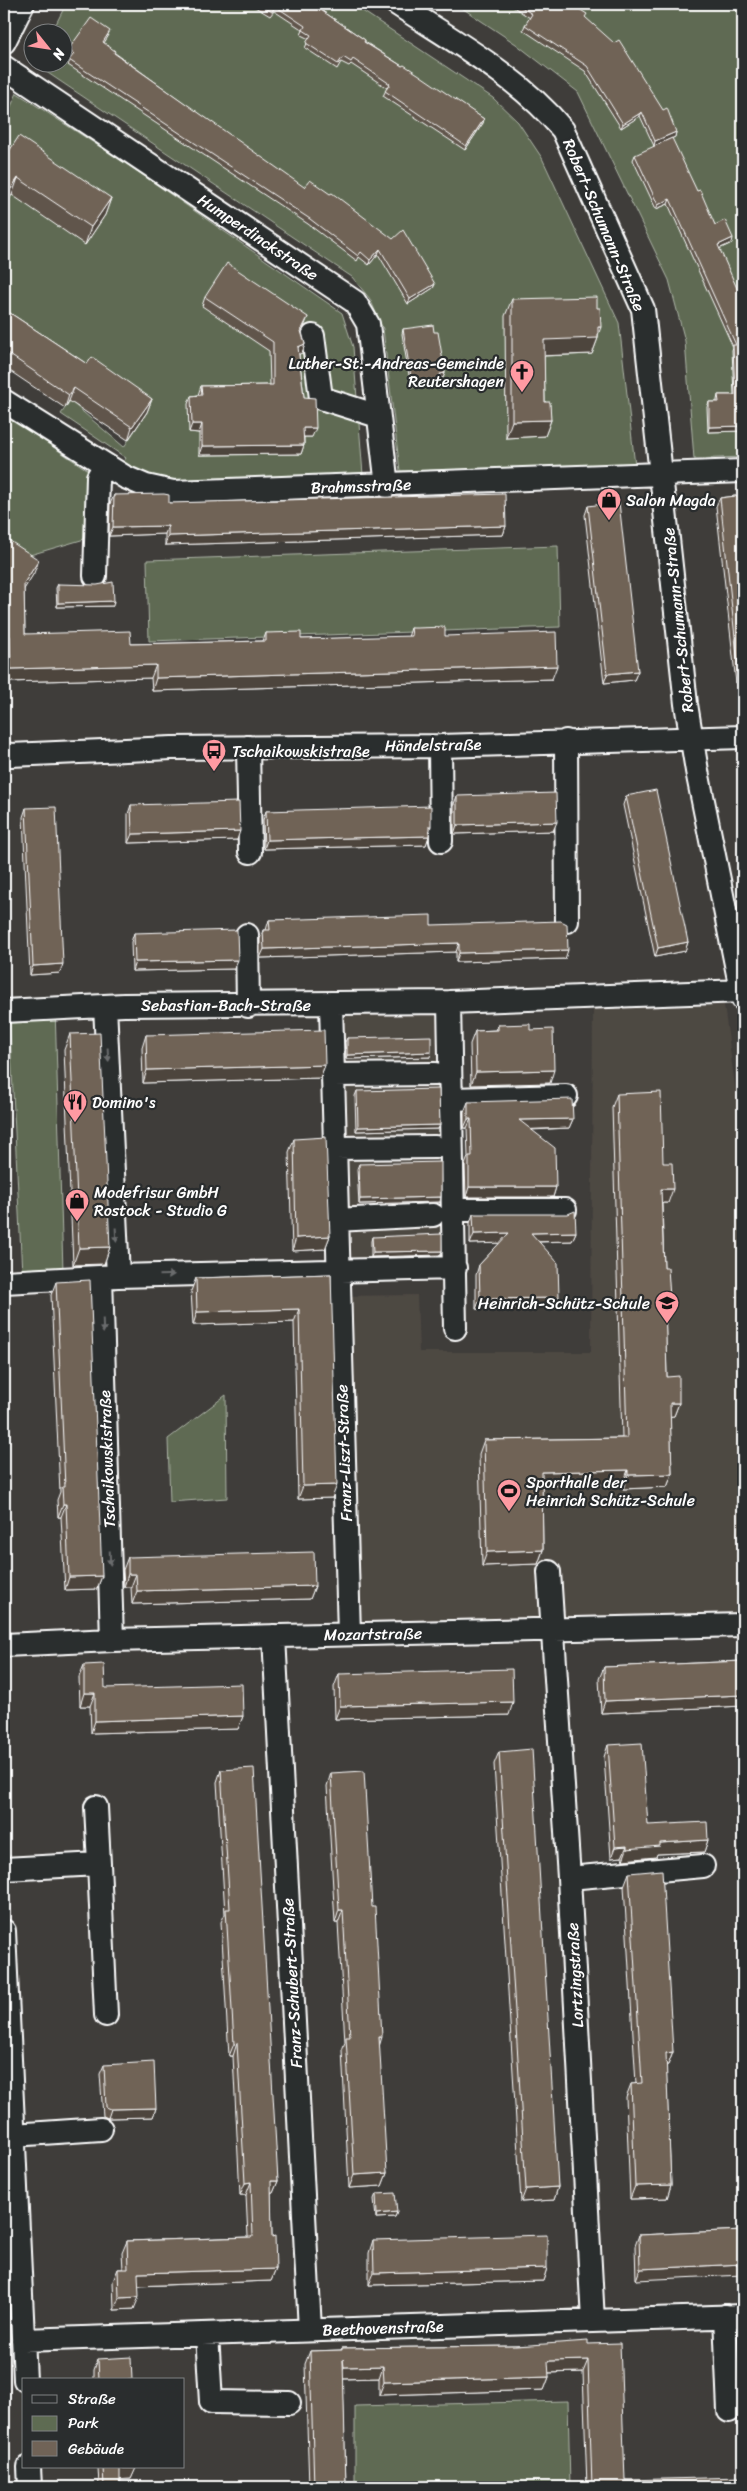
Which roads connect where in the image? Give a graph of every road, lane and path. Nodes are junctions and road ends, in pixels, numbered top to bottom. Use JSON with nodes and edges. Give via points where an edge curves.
{"nodes":[{"id":1,"x":23,"y":4,"type":"edge"},
{"id":2,"x":397,"y":4,"type":"edge"},
{"id":3,"x":4,"y":42,"type":"edge"},
{"id":4,"x":4,"y":67,"type":"edge"},
{"id":5,"x":313,"y":336,"type":"dead end"},
{"id":6,"x":4,"y":401,"type":"edge"},
{"id":7,"x":378,"y":416,"type":"junction"},
{"id":8,"x":104,"y":466,"type":"junction"},
{"id":9,"x":743,"y":471,"type":"edge"},
{"id":10,"x":662,"y":474,"type":"junction"},
{"id":11,"x":387,"y":486,"type":"junction"},
{"id":12,"x":95,"y":576,"type":"dead end"},
{"id":13,"x":743,"y":737,"type":"edge"},
{"id":14,"x":692,"y":738,"type":"junction"},
{"id":15,"x":566,"y":741,"type":"junction"},
{"id":16,"x":440,"y":746,"type":"junction"},
{"id":17,"x":248,"y":747,"type":"junction"},
{"id":18,"x":4,"y":753,"type":"edge"},
{"id":19,"x":441,"y":840,"type":"dead end"},
{"id":20,"x":250,"y":852,"type":"dead end"},
{"id":21,"x":567,"y":921,"type":"dead end"},
{"id":22,"x":246,"y":935,"type":"dead end"},
{"id":23,"x":743,"y":993,"type":"edge"},
{"id":24,"x":449,"y":1002,"type":"junction"},
{"id":25,"x":331,"y":1005,"type":"junction"},
{"id":26,"x":106,"y":1006,"type":"junction"},
{"id":27,"x":248,"y":1006,"type":"junction"},
{"id":28,"x":4,"y":1011,"type":"edge"},
{"id":29,"x":435,"y":1074,"type":"dead end"},
{"id":30,"x":333,"y":1075,"type":"junction"},
{"id":31,"x":566,"y":1096,"type":"dead end"},
{"id":32,"x":451,"y":1100,"type":"junction"},
{"id":33,"x":435,"y":1147,"type":"dead end"},
{"id":34,"x":334,"y":1148,"type":"junction"},
{"id":35,"x":565,"y":1210,"type":"dead end"},
{"id":36,"x":443,"y":1212,"type":"junction"},
{"id":37,"x":336,"y":1220,"type":"junction"},
{"id":38,"x":455,"y":1268,"type":"junction"},
{"id":39,"x":337,"y":1271,"type":"junction"},
{"id":40,"x":109,"y":1277,"type":"junction"},
{"id":41,"x":4,"y":1282,"type":"edge"},
{"id":42,"x":455,"y":1328,"type":"dead end"},
{"id":43,"x":549,"y":1572,"type":"dead end"},
{"id":44,"x":743,"y":1625,"type":"edge"},
{"id":45,"x":552,"y":1630,"type":"junction"},
{"id":46,"x":349,"y":1634,"type":"junction"},
{"id":47,"x":274,"y":1636,"type":"junction"},
{"id":48,"x":112,"y":1640,"type":"junction"},
{"id":49,"x":4,"y":1645,"type":"edge"},
{"id":50,"x":96,"y":1807,"type":"dead end"},
{"id":51,"x":99,"y":1864,"type":"junction"},
{"id":52,"x":703,"y":1866,"type":"dead end"},
{"id":53,"x":4,"y":1869,"type":"edge"},
{"id":54,"x":570,"y":1878,"type":"junction"},
{"id":55,"x":4,"y":1931,"type":"edge"},
{"id":56,"x":106,"y":2015,"type":"dead end"},
{"id":57,"x":101,"y":2129,"type":"dead end"},
{"id":58,"x":13,"y":2135,"type":"junction"},
{"id":59,"x":734,"y":2316,"type":"edge"},
{"id":60,"x":592,"y":2321,"type":"junction"},
{"id":61,"x":310,"y":2330,"type":"junction"},
{"id":62,"x":207,"y":2334,"type":"junction"},
{"id":63,"x":23,"y":2340,"type":"junction"},
{"id":64,"x":25,"y":2378,"type":"edge"},
{"id":65,"x":289,"y":2403,"type":"dead end"},
{"id":66,"x":729,"y":2411,"type":"dead end"},
{"id":67,"x":29,"y":2468,"type":"edge"},
{"id":68,"x":30,"y":2487,"type":"edge"}],
"edges":[{"from":1,"to":3,"type":"street"},
{"from":2,"to":10,"type":"street","name":"Robert-Schumann-Straße","via":[[521,86],[563,130],[643,309]]},
{"from":4,"to":7,"type":"street","name":"Humperdinckstraße","via":[[355,302],[368,324]]},
{"from":5,"to":7,"type":"street","via":[[320,398]]},
{"from":6,"to":8,"type":"street","name":"Brahmsstraße"},
{"from":7,"to":11,"type":"street","name":"Humperdinckstraße"},
{"from":8,"to":11,"type":"street","name":"Brahmsstraße","via":[[146,486],[173,492]]},
{"from":8,"to":12,"type":"street","via":[[98,477]]},
{"from":9,"to":10,"type":"street","name":"Brahmsstraße"},
{"from":10,"to":11,"type":"street","name":"Brahmsstraße"},
{"from":10,"to":14,"type":"street","name":"Robert-Schumann-Straße"},
{"from":13,"to":14,"type":"street","name":"Händelstraße"},
{"from":14,"to":15,"type":"street","name":"Händelstraße"},
{"from":14,"to":23,"type":"street","name":"Robert-Schumann-Straße"},
{"from":15,"to":16,"type":"street","name":"Händelstraße"},
{"from":15,"to":21,"type":"street"},
{"from":16,"to":17,"type":"street","name":"Händelstraße"},
{"from":16,"to":19,"type":"street"},
{"from":17,"to":18,"type":"street","name":"Händelstraße"},
{"from":17,"to":20,"type":"street"},
{"from":22,"to":27,"type":"street"},
{"from":23,"to":24,"type":"street","name":"Sebastian-Bach-Straße"},
{"from":24,"to":25,"type":"street","name":"Sebastian-Bach-Straße"},
{"from":24,"to":32,"type":"street"},
{"from":25,"to":27,"type":"street","name":"Sebastian-Bach-Straße"},
{"from":25,"to":30,"type":"street","name":"Franz-Liszt-Straße"},
{"from":26,"to":27,"type":"street","name":"Sebastian-Bach-Straße"},
{"from":26,"to":28,"type":"street","name":"Sebastian-Bach-Straße"},
{"from":26,"to":40,"type":"street","name":"Tschaikowskistraße","one_way":true},
{"from":29,"to":30,"type":"street"},
{"from":30,"to":34,"type":"street","name":"Franz-Liszt-Straße"},
{"from":31,"to":32,"type":"street"},
{"from":32,"to":36,"type":"street"},
{"from":33,"to":34,"type":"street"},
{"from":34,"to":37,"type":"street","name":"Franz-Liszt-Straße"},
{"from":35,"to":36,"type":"street"},
{"from":36,"to":37,"type":"street"},
{"from":36,"to":38,"type":"street"},
{"from":37,"to":39,"type":"street","name":"Franz-Liszt-Straße"},
{"from":38,"to":39,"type":"street"},
{"from":38,"to":42,"type":"street"},
{"from":40,"to":39,"type":"street","one_way":true},
{"from":39,"to":46,"type":"street","name":"Franz-Liszt-Straße"},
{"from":40,"to":41,"type":"street"},
{"from":40,"to":48,"type":"street","name":"Tschaikowskistraße","one_way":true},
{"from":43,"to":45,"type":"street","name":"Lortzingstraße"},
{"from":44,"to":45,"type":"street","name":"Mozartstraße"},
{"from":45,"to":46,"type":"street","name":"Mozartstraße"},
{"from":45,"to":54,"type":"street","name":"Lortzingstraße"},
{"from":46,"to":47,"type":"street","name":"Mozartstraße"},
{"from":47,"to":48,"type":"street","name":"Mozartstraße"},
{"from":47,"to":61,"type":"street","name":"Franz-Schubert-Straße"},
{"from":48,"to":49,"type":"street","name":"Mozartstraße"},
{"from":50,"to":51,"type":"street"},
{"from":51,"to":53,"type":"street"},
{"from":51,"to":56,"type":"street"},
{"from":52,"to":54,"type":"street"},
{"from":54,"to":60,"type":"street","name":"Lortzingstraße"},
{"from":55,"to":58,"type":"street"},
{"from":57,"to":58,"type":"street"},
{"from":58,"to":63,"type":"street"},
{"from":59,"to":60,"type":"street","name":"Beethovenstraße"},
{"from":59,"to":66,"type":"street"},
{"from":60,"to":61,"type":"street","name":"Beethovenstraße"},
{"from":61,"to":62,"type":"street","name":"Beethovenstraße"},
{"from":62,"to":63,"type":"street","name":"Beethovenstraße"},
{"from":62,"to":65,"type":"street","via":[[211,2402]]},
{"from":63,"to":64,"type":"street"},
{"from":67,"to":68,"type":"street"}]}
